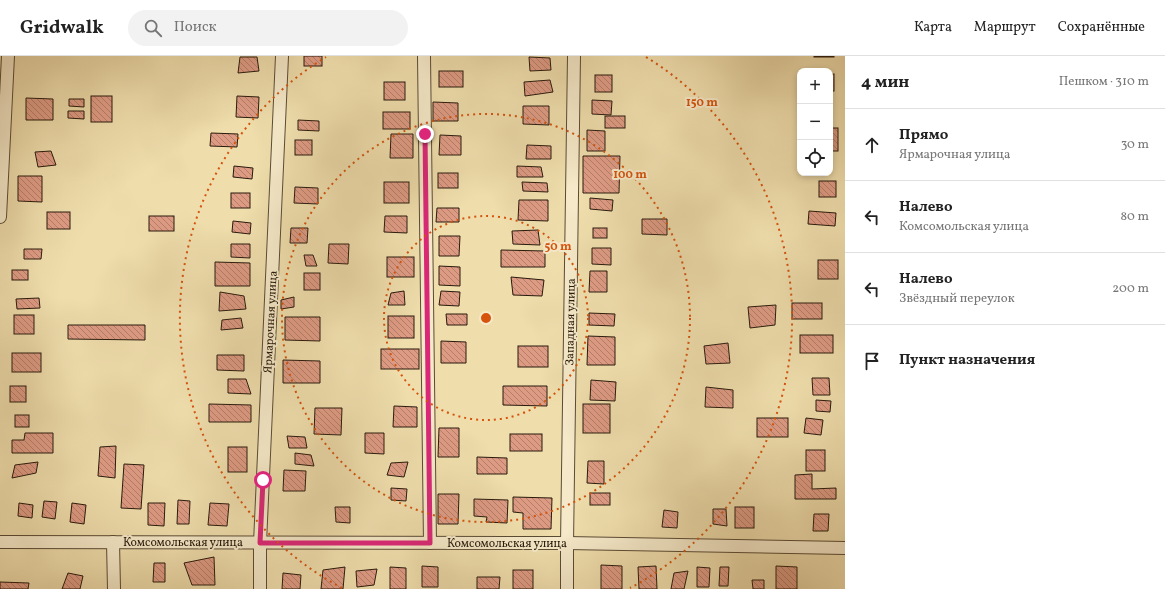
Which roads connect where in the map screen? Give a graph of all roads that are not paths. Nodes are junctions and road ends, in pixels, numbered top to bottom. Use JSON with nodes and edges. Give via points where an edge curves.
{"nodes":[{"id":1,"x":8,"y":56,"type":"edge"},
{"id":2,"x":282,"y":56,"type":"edge"},
{"id":3,"x":424,"y":56,"type":"edge"},
{"id":4,"x":574,"y":56,"type":"edge"},
{"id":5,"x":0,"y":217,"type":"edge"},
{"id":6,"x":0,"y":542,"type":"edge"},
{"id":7,"x":113,"y":542,"type":"junction"},
{"id":8,"x":260,"y":543,"type":"junction"},
{"id":9,"x":430,"y":543,"type":"junction"},
{"id":10,"x":567,"y":544,"type":"junction"},
{"id":11,"x":845,"y":548,"type":"edge"},
{"id":12,"x":114,"y":589,"type":"edge"},
{"id":13,"x":260,"y":589,"type":"edge"},
{"id":14,"x":567,"y":589,"type":"edge"}],
"edges":[{"from":1,"to":5,"type":"street"},
{"from":2,"to":8,"type":"street","name":"Ярмарочная улица"},
{"from":3,"to":9,"type":"street"},
{"from":4,"to":10,"type":"street","name":"Западная улица"},
{"from":6,"to":7,"type":"street","name":"Комсомольская улица"},
{"from":7,"to":8,"type":"street","name":"Комсомольская улица"},
{"from":7,"to":12,"type":"street"},
{"from":8,"to":9,"type":"street","name":"Комсомольская улица"},
{"from":8,"to":13,"type":"street","name":"Ярмарочная улица"},
{"from":9,"to":10,"type":"street","name":"Комсомольская улица"},
{"from":10,"to":11,"type":"street","name":"Комсомольская улица"},
{"from":10,"to":14,"type":"street","name":"Западная улица"}]}
